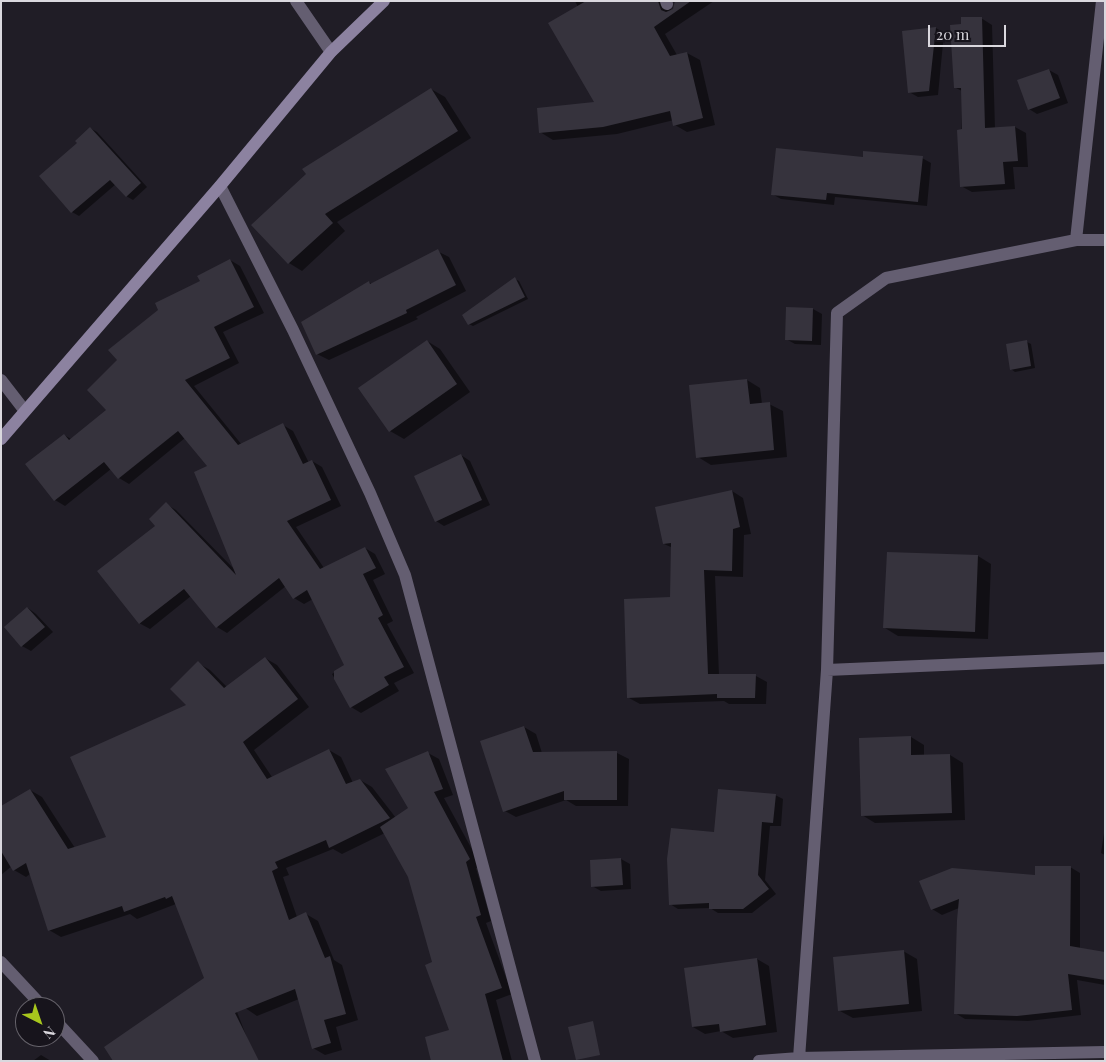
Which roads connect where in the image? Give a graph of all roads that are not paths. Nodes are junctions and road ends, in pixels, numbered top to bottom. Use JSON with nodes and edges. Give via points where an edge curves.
{"nodes":[{"id":1,"x":296,"y":1,"type":"edge"},
{"id":2,"x":384,"y":1,"type":"edge"},
{"id":3,"x":1102,"y":1,"type":"edge"},
{"id":4,"x":331,"y":52,"type":"junction"},
{"id":5,"x":220,"y":186,"type":"junction"},
{"id":6,"x":1076,"y":240,"type":"junction"},
{"id":7,"x":1105,"y":240,"type":"edge"},
{"id":8,"x":1,"y":380,"type":"edge"},
{"id":9,"x":26,"y":411,"type":"junction"},
{"id":10,"x":1,"y":439,"type":"edge"},
{"id":11,"x":1105,"y":658,"type":"edge"},
{"id":12,"x":827,"y":670,"type":"junction"},
{"id":13,"x":1,"y":962,"type":"edge"},
{"id":14,"x":34,"y":997,"type":"edge"},
{"id":15,"x":65,"y":1031,"type":"edge"},
{"id":16,"x":1105,"y":1052,"type":"edge"},
{"id":17,"x":799,"y":1058,"type":"junction"},
{"id":18,"x":93,"y":1061,"type":"edge"},
{"id":19,"x":535,"y":1061,"type":"edge"},
{"id":20,"x":759,"y":1061,"type":"edge"}],
"edges":[{"from":1,"to":4,"type":"street"},
{"from":2,"to":4,"type":"street"},
{"from":3,"to":6,"type":"street"},
{"from":4,"to":5,"type":"street"},
{"from":5,"to":9,"type":"street"},
{"from":5,"to":19,"type":"street","via":[[305,356],[405,575]]},
{"from":6,"to":7,"type":"street"},
{"from":6,"to":12,"type":"street","via":[[886,278],[837,313]]},
{"from":8,"to":9,"type":"street"},
{"from":9,"to":10,"type":"street"},
{"from":11,"to":12,"type":"street"},
{"from":12,"to":17,"type":"street"},
{"from":13,"to":14,"type":"street"},
{"from":15,"to":18,"type":"street"},
{"from":16,"to":17,"type":"street"},
{"from":17,"to":20,"type":"street"}]}
